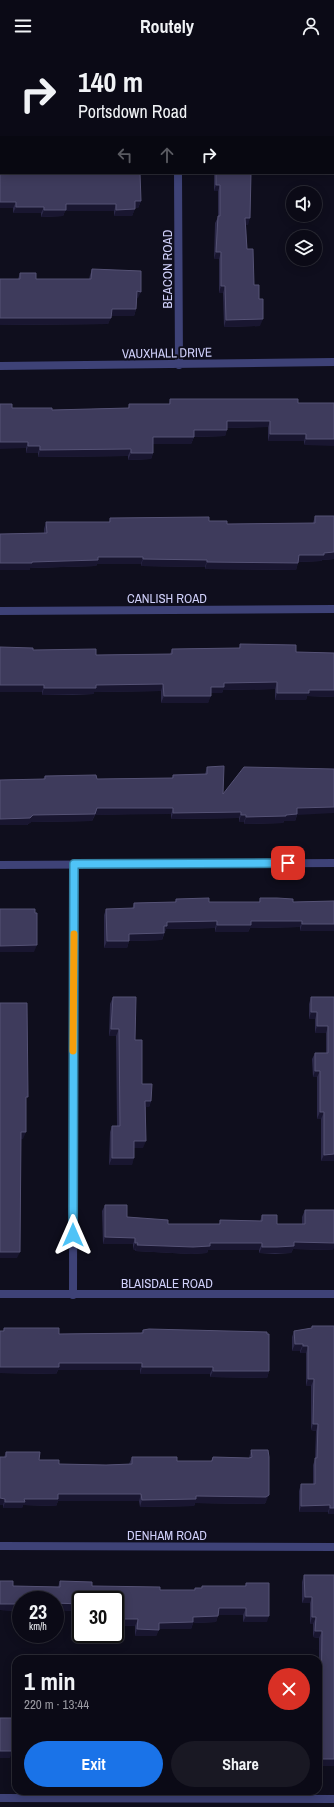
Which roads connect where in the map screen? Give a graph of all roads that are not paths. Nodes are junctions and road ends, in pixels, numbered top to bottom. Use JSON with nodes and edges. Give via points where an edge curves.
{"nodes":[{"id":1,"x":178,"y":174,"type":"edge"},
{"id":2,"x":334,"y":362,"type":"edge"},
{"id":3,"x":179,"y":365,"type":"junction"},
{"id":4,"x":0,"y":366,"type":"edge"},
{"id":5,"x":334,"y":609,"type":"edge"},
{"id":6,"x":0,"y":611,"type":"edge"},
{"id":7,"x":334,"y":863,"type":"edge"},
{"id":8,"x":74,"y":864,"type":"junction"},
{"id":9,"x":0,"y":865,"type":"edge"},
{"id":10,"x":0,"y":1294,"type":"edge"},
{"id":11,"x":334,"y":1294,"type":"edge"},
{"id":12,"x":73,"y":1295,"type":"junction"},
{"id":13,"x":0,"y":1546,"type":"edge"},
{"id":14,"x":334,"y":1547,"type":"edge"},
{"id":15,"x":0,"y":1798,"type":"edge"},
{"id":16,"x":334,"y":1800,"type":"edge"}],
"edges":[{"from":1,"to":3,"type":"street","name":"BEACON ROAD"},
{"from":2,"to":3,"type":"street","name":"VAUXHALL DRIVE"},
{"from":3,"to":4,"type":"street","name":"VAUXHALL DRIVE"},
{"from":5,"to":6,"type":"street","name":"CANLISH ROAD"},
{"from":7,"to":8,"type":"street"},
{"from":8,"to":9,"type":"street"},
{"from":8,"to":12,"type":"street"},
{"from":10,"to":12,"type":"street","name":"BLAISDALE ROAD"},
{"from":11,"to":12,"type":"street","name":"BLAISDALE ROAD"},
{"from":13,"to":14,"type":"street","name":"DENHAM ROAD"},
{"from":15,"to":16,"type":"street"}]}
